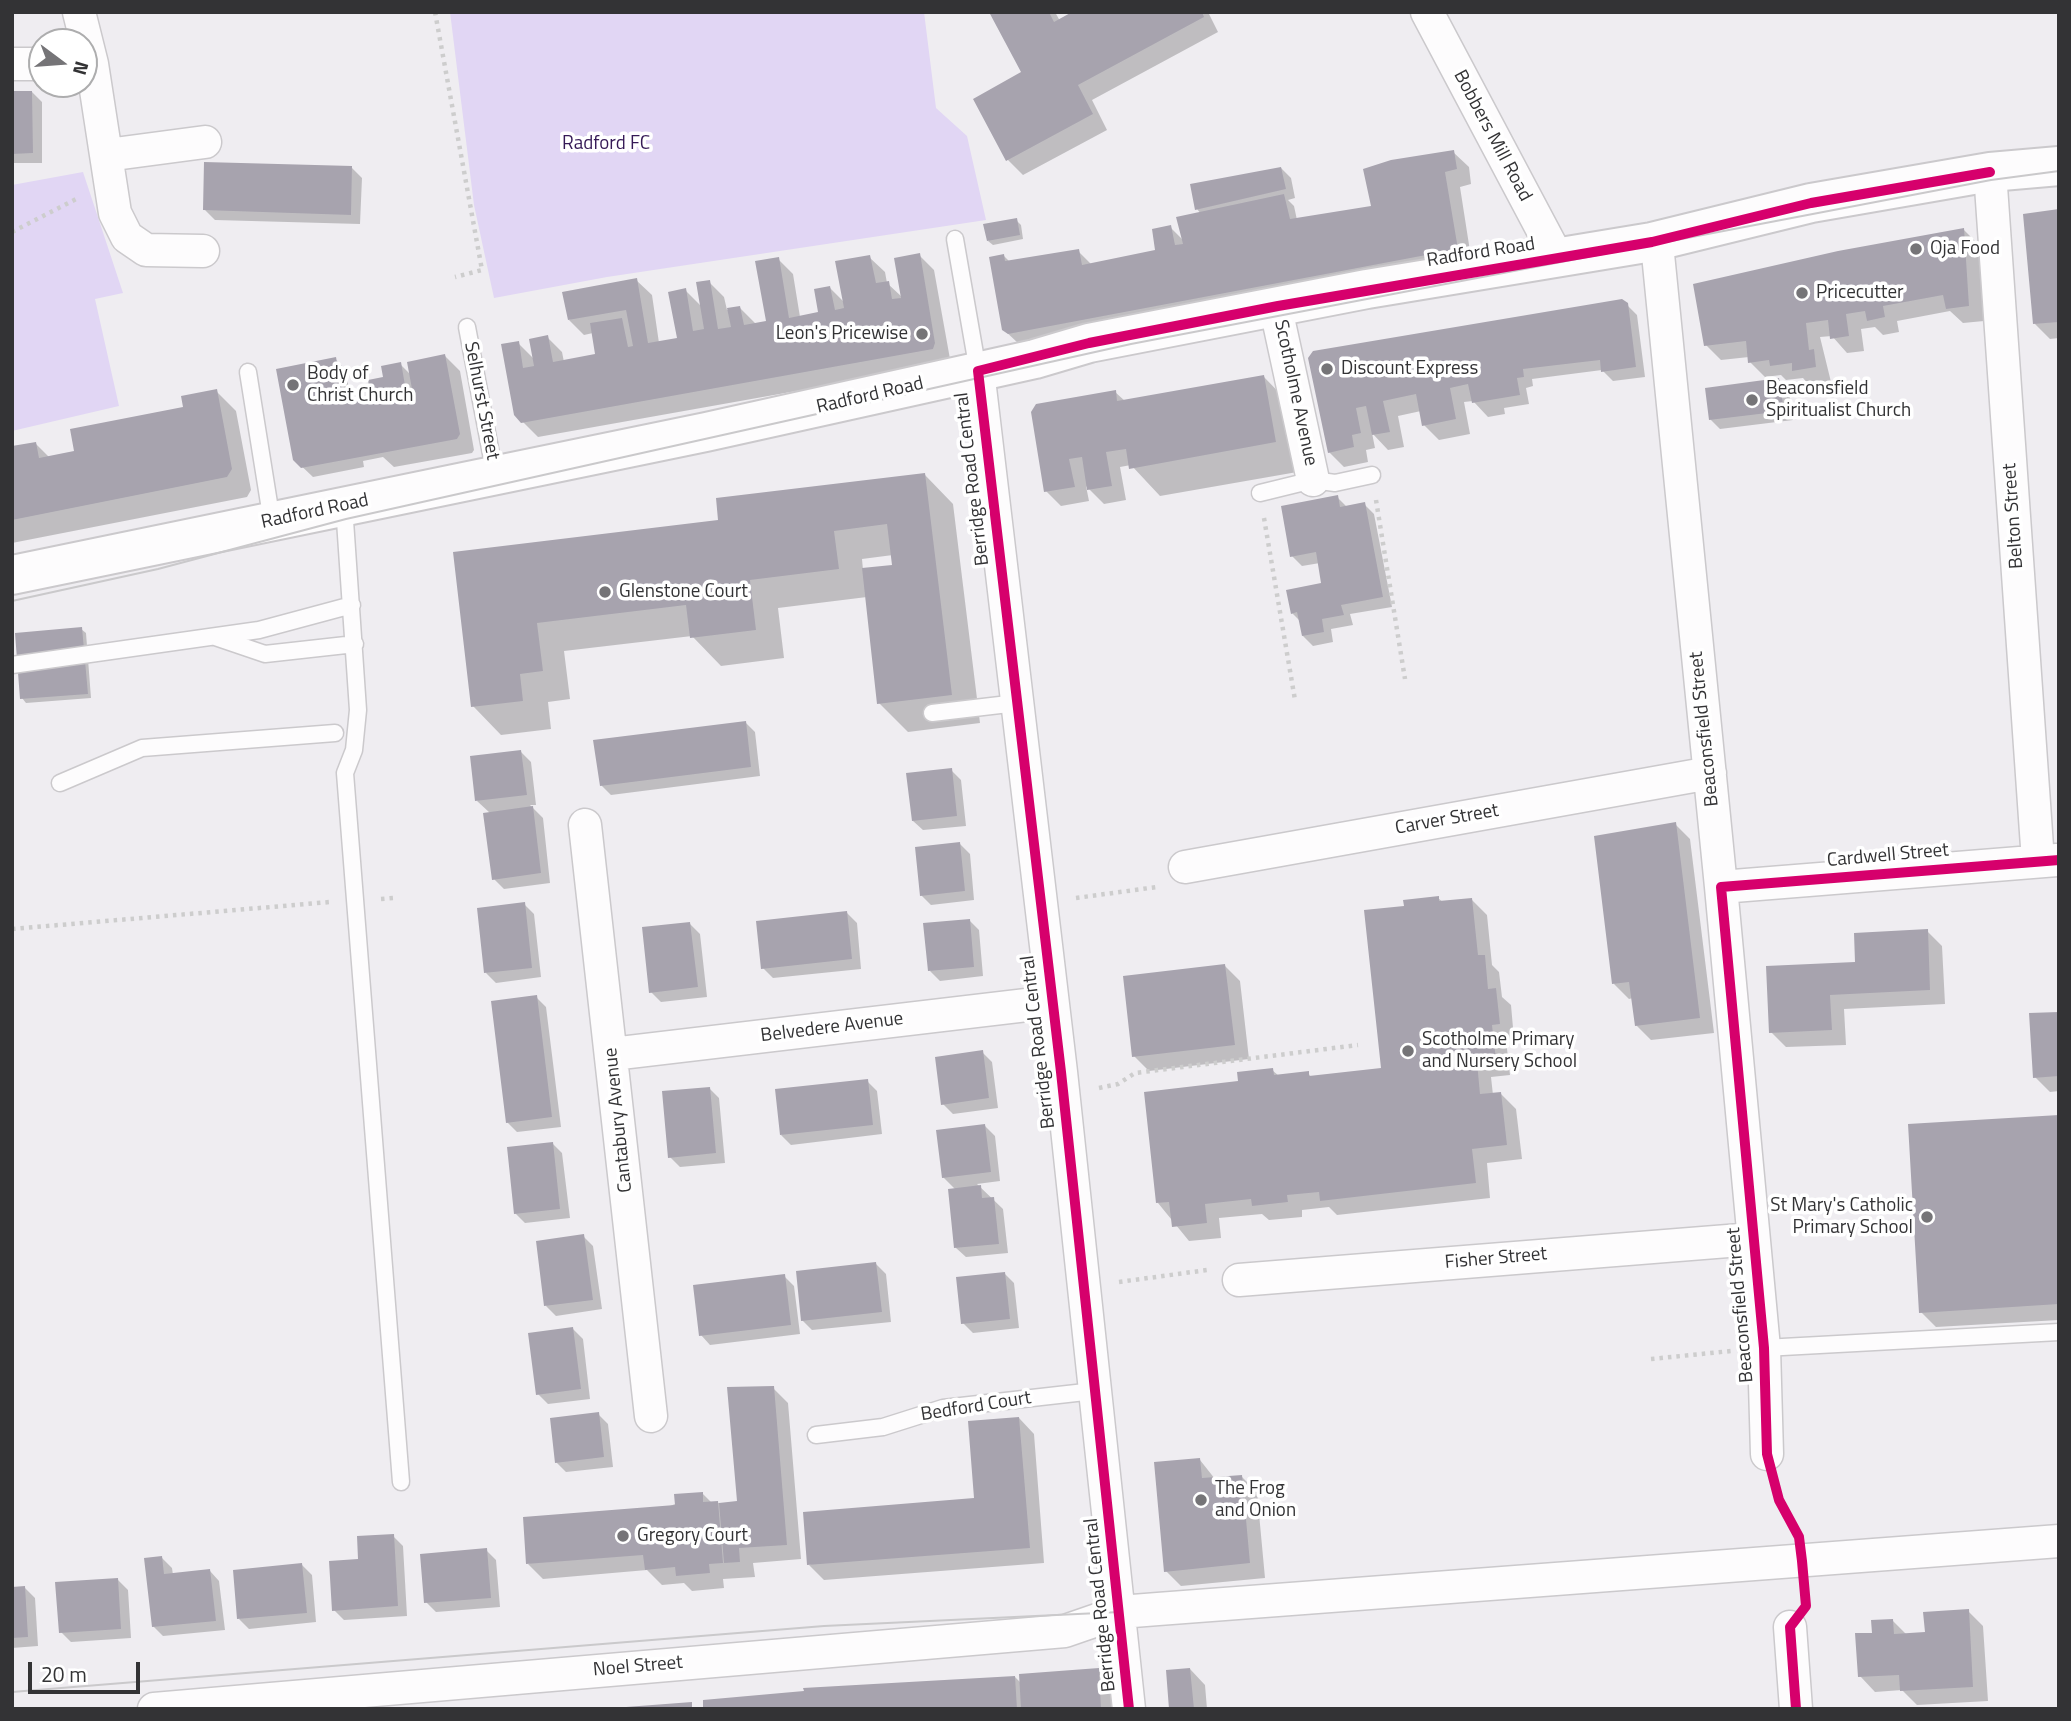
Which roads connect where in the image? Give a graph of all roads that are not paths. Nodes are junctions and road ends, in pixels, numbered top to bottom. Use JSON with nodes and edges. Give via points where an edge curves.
{"nodes":[{"id":1,"x":1427,"y":12,"type":"edge"},
{"id":2,"x":95,"y":98,"type":"edge"},
{"id":3,"x":205,"y":142,"type":"dead end"},
{"id":4,"x":2059,"y":166,"type":"edge"},
{"id":5,"x":109,"y":167,"type":"junction"},
{"id":6,"x":1990,"y":172,"type":"junction"},
{"id":7,"x":955,"y":239,"type":"dead end"},
{"id":8,"x":1652,"y":242,"type":"junction"},
{"id":9,"x":203,"y":251,"type":"dead end"},
{"id":10,"x":1558,"y":259,"type":"junction"},
{"id":11,"x":1278,"y":306,"type":"junction"},
{"id":12,"x":467,"y":327,"type":"dead end"},
{"id":13,"x":978,"y":371,"type":"junction"},
{"id":14,"x":248,"y":372,"type":"dead end"},
{"id":15,"x":1372,"y":475,"type":"road end"},
{"id":16,"x":495,"y":476,"type":"junction"},
{"id":17,"x":1312,"y":480,"type":"junction"},
{"id":18,"x":1260,"y":493,"type":"road end"},
{"id":19,"x":344,"y":505,"type":"junction"},
{"id":20,"x":272,"y":522,"type":"junction"},
{"id":21,"x":12,"y":575,"type":"edge"},
{"id":22,"x":352,"y":605,"type":"junction"},
{"id":23,"x":212,"y":636,"type":"junction"},
{"id":24,"x":355,"y":644,"type":"junction"},
{"id":25,"x":12,"y":665,"type":"edge"},
{"id":26,"x":1017,"y":703,"type":"junction"},
{"id":27,"x":932,"y":713,"type":"dead end"},
{"id":28,"x":335,"y":733,"type":"dead end"},
{"id":29,"x":1710,"y":773,"type":"junction"},
{"id":30,"x":60,"y":783,"type":"dead end"},
{"id":31,"x":584,"y":825,"type":"dead end"},
{"id":32,"x":2048,"y":861,"type":"edge"},
{"id":33,"x":1185,"y":867,"type":"road end"},
{"id":34,"x":1721,"y":887,"type":"junction"},
{"id":35,"x":1052,"y":1002,"type":"junction"},
{"id":36,"x":612,"y":1054,"type":"junction"},
{"id":37,"x":1754,"y":1239,"type":"junction"},
{"id":38,"x":1239,"y":1280,"type":"road end"},
{"id":39,"x":2059,"y":1332,"type":"edge"},
{"id":40,"x":1764,"y":1348,"type":"junction"},
{"id":41,"x":1094,"y":1391,"type":"junction"},
{"id":42,"x":651,"y":1416,"type":"dead end"},
{"id":43,"x":817,"y":1435,"type":"dead end"},
{"id":44,"x":1768,"y":1454,"type":"dead end"},
{"id":45,"x":401,"y":1482,"type":"dead end"},
{"id":46,"x":2059,"y":1541,"type":"edge"},
{"id":47,"x":1120,"y":1612,"type":"junction"},
{"id":48,"x":1790,"y":1627,"type":"dead end"},
{"id":49,"x":154,"y":1709,"type":"edge"},
{"id":50,"x":1129,"y":1709,"type":"edge"},
{"id":51,"x":1797,"y":1709,"type":"edge"}],
"edges":[{"from":1,"to":10,"type":"street","name":"Bobbers Mill Road"},
{"from":2,"to":5,"type":"street"},
{"from":3,"to":5,"type":"street"},
{"from":4,"to":6,"type":"street","name":"Radford Road"},
{"from":5,"to":9,"type":"street","via":[[115,213],[127,237],[146,250]]},
{"from":6,"to":8,"type":"street","name":"Radford Road","via":[[1811,203]]},
{"from":6,"to":32,"type":"street","name":"Belton Street"},
{"from":7,"to":13,"type":"lane"},
{"from":8,"to":10,"type":"street","name":"Radford Road"},
{"from":8,"to":29,"type":"street","name":"Beaconsfield Street","via":[[1657,244]]},
{"from":10,"to":11,"type":"street","name":"Radford Road"},
{"from":11,"to":13,"type":"street","name":"Radford Road","via":[[1089,343]]},
{"from":11,"to":17,"type":"street","name":"Scotholme Avenue"},
{"from":12,"to":16,"type":"lane","name":"Selhurst Street"},
{"from":13,"to":16,"type":"street","name":"Radford Road"},
{"from":13,"to":26,"type":"street","name":"Berridge Road Central"},
{"from":14,"to":20,"type":"lane"},
{"from":15,"to":17,"type":"lane","name":"Scotholme Avenue","via":[[1335,483]]},
{"from":16,"to":19,"type":"street","name":"Radford Road"},
{"from":17,"to":18,"type":"lane","name":"Scotholme Avenue"},
{"from":19,"to":20,"type":"street","name":"Radford Road"},
{"from":19,"to":22,"type":"lane"},
{"from":20,"to":21,"type":"street","name":"Radford Road"},
{"from":22,"to":23,"type":"lane"},
{"from":22,"to":24,"type":"lane"},
{"from":23,"to":24,"type":"lane","via":[[265,654]]},
{"from":23,"to":25,"type":"lane"},
{"from":24,"to":45,"type":"lane","via":[[358,710],[354,750],[345,772]]},
{"from":26,"to":27,"type":"lane"},
{"from":26,"to":35,"type":"street","name":"Berridge Road Central"},
{"from":28,"to":30,"type":"lane","via":[[142,748]]},
{"from":29,"to":33,"type":"street","name":"Carver Street"},
{"from":29,"to":34,"type":"street","name":"Beaconsfield Street"},
{"from":31,"to":36,"type":"street","name":"Cantabury Avenue"},
{"from":32,"to":34,"type":"street","name":"Cardwell Street"},
{"from":34,"to":37,"type":"street","name":"Beaconsfield Street"},
{"from":35,"to":36,"type":"street","name":"Belvedere Avenue"},
{"from":35,"to":41,"type":"street","name":"Berridge Road Central"},
{"from":36,"to":42,"type":"street","name":"Cantabury Avenue"},
{"from":37,"to":38,"type":"street","name":"Fisher Street"},
{"from":37,"to":40,"type":"street","name":"Beaconsfield Street"},
{"from":39,"to":40,"type":"lane"},
{"from":40,"to":44,"type":"street","name":"Beaconsfield Street"},
{"from":41,"to":43,"type":"lane","name":"Bedford Court","via":[[943,1408],[883,1427]]},
{"from":41,"to":47,"type":"street","name":"Berridge Road Central"},
{"from":46,"to":47,"type":"street","name":"Noel Street"},
{"from":47,"to":49,"type":"street","name":"Noel Street","via":[[1065,1630]]},
{"from":47,"to":50,"type":"street","name":"Berridge Road Central"},
{"from":48,"to":51,"type":"street"}]}
